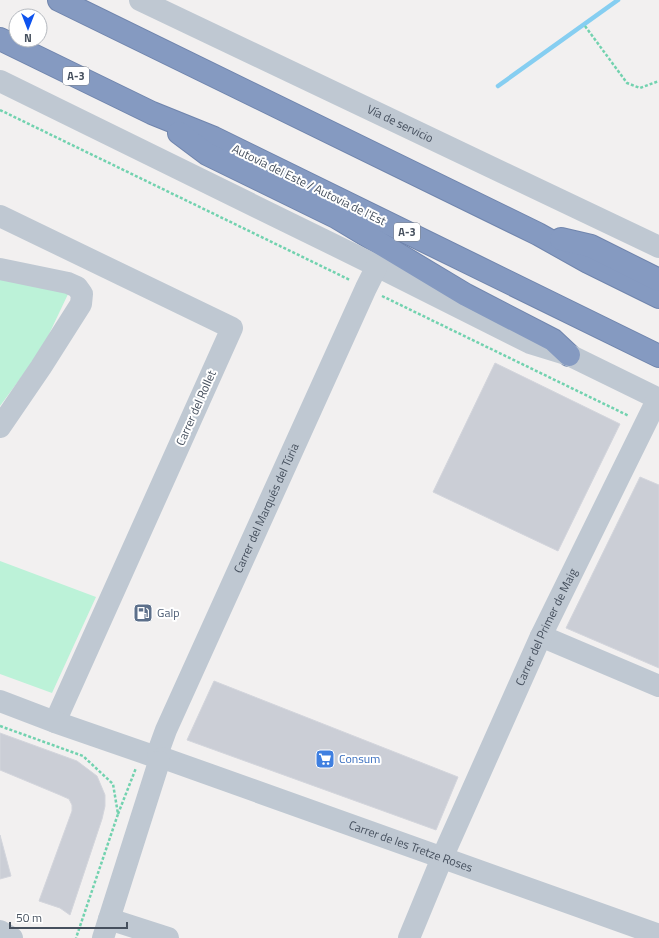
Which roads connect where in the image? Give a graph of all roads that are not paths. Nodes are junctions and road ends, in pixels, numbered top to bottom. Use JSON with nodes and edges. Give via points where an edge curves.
{"nodes":[{"id":1,"x":58,"y":0,"type":"edge"},
{"id":2,"x":140,"y":0,"type":"edge"},
{"id":3,"x":0,"y":39,"type":"edge"},
{"id":4,"x":0,"y":81,"type":"edge"},
{"id":5,"x":152,"y":113,"type":"junction"},
{"id":6,"x":0,"y":216,"type":"edge"},
{"id":7,"x":538,"y":234,"type":"junction"},
{"id":8,"x":659,"y":247,"type":"edge"},
{"id":9,"x":377,"y":266,"type":"junction"},
{"id":10,"x":0,"y":269,"type":"edge"},
{"id":11,"x":659,"y":280,"type":"edge"},
{"id":12,"x":659,"y":297,"type":"edge"},
{"id":13,"x":569,"y":355,"type":"junction"},
{"id":14,"x":659,"y":356,"type":"edge"},
{"id":15,"x":658,"y":399,"type":"edge"},
{"id":16,"x":0,"y":427,"type":"edge"},
{"id":17,"x":541,"y":636,"type":"junction"},
{"id":18,"x":659,"y":686,"type":"edge"},
{"id":19,"x":0,"y":701,"type":"edge"},
{"id":20,"x":55,"y":722,"type":"junction"},
{"id":21,"x":155,"y":756,"type":"junction"},
{"id":22,"x":442,"y":858,"type":"junction"},
{"id":23,"x":106,"y":928,"type":"edge"},
{"id":24,"x":0,"y":932,"type":"edge"},
{"id":25,"x":659,"y":935,"type":"edge"},
{"id":26,"x":12,"y":938,"type":"edge"},
{"id":27,"x":168,"y":938,"type":"edge"},
{"id":28,"x":409,"y":938,"type":"edge"}],
"edges":[{"from":1,"to":7,"type":"highway"},
{"from":2,"to":8,"type":"street","name":"Vía de servicio"},
{"from":3,"to":5,"type":"highway","name":"Autovía del Este / Autovia de l'Est","number":"A-3"},
{"from":4,"to":9,"type":"street"},
{"from":5,"to":13,"type":"highway","via":[[207,154],[336,217],[466,295],[553,340]]},
{"from":5,"to":14,"type":"highway","name":"Autovía del Este / Autovia de l'Est","number":"A-3","via":[[214,138]]},
{"from":6,"to":20,"type":"street","name":"Carrer del Rollet","via":[[232,328]]},
{"from":7,"to":11,"type":"highway","via":[[591,246]]},
{"from":7,"to":12,"type":"highway"},
{"from":9,"to":13,"type":"street","via":[[530,343]]},
{"from":9,"to":21,"type":"street","name":"Carrer del Marqués del Túria"},
{"from":10,"to":16,"type":"street","via":[[68,284],[77,287],[82,294],[81,304]]},
{"from":13,"to":15,"type":"street"},
{"from":15,"to":17,"type":"street","name":"Carrer del Primer de Maig"},
{"from":17,"to":18,"type":"street"},
{"from":17,"to":22,"type":"street","name":"Carrer del Primer de Maig"},
{"from":19,"to":20,"type":"street","name":"Carrer de les Tretze Roses"},
{"from":20,"to":21,"type":"street","name":"Carrer de les Tretze Roses"},
{"from":21,"to":22,"type":"street","name":"Carrer de les Tretze Roses"},
{"from":21,"to":23,"type":"street","name":"Carrer del Marqués del Túria"},
{"from":22,"to":25,"type":"street","name":"Carrer de les Tretze Roses"},
{"from":22,"to":28,"type":"street","name":"Carrer del Primer de Maig"},
{"from":23,"to":27,"type":"street"},
{"from":24,"to":26,"type":"street"}]}
